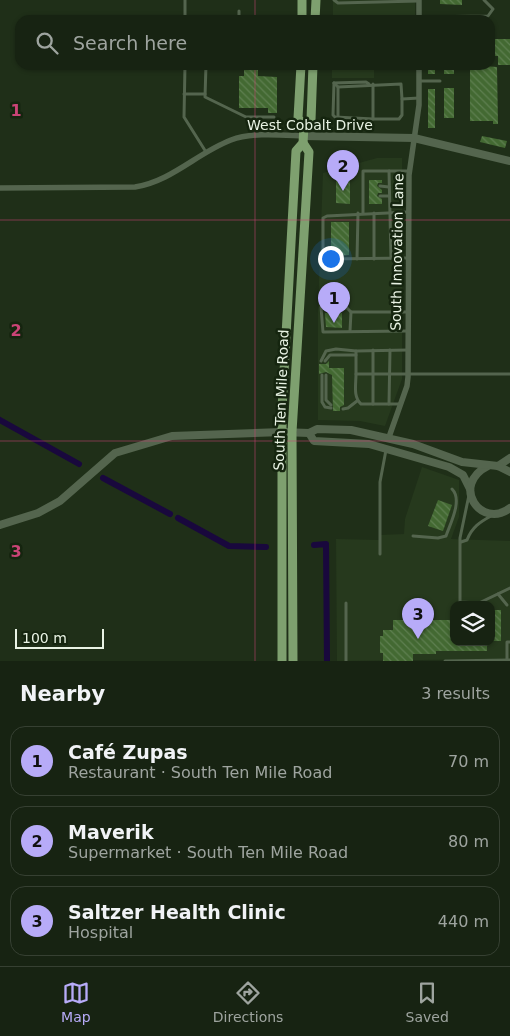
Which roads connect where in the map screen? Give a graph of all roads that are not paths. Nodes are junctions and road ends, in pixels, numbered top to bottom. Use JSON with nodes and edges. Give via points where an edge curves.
{"nodes":[{"id":1,"x":185,"y":0,"type":"edge"},
{"id":2,"x":302,"y":0,"type":"edge"},
{"id":3,"x":316,"y":0,"type":"edge"},
{"id":4,"x":334,"y":0,"type":"edge"},
{"id":5,"x":419,"y":0,"type":"edge"},
{"id":6,"x":484,"y":0,"type":"edge"},
{"id":7,"x":239,"y":11,"type":"dead end"},
{"id":8,"x":185,"y":15,"type":"edge"},
{"id":9,"x":239,"y":15,"type":"edge"},
{"id":10,"x":302,"y":15,"type":"edge"},
{"id":11,"x":315,"y":15,"type":"edge"},
{"id":12,"x":419,"y":15,"type":"edge"},
{"id":13,"x":489,"y":15,"type":"edge"},
{"id":14,"x":185,"y":70,"type":"edge"},
{"id":15,"x":206,"y":70,"type":"edge"},
{"id":16,"x":301,"y":70,"type":"edge"},
{"id":17,"x":313,"y":70,"type":"edge"},
{"id":18,"x":419,"y":70,"type":"edge"},
{"id":19,"x":440,"y":80,"type":"dead end"},
{"id":20,"x":419,"y":81,"type":"junction"},
{"id":21,"x":334,"y":83,"type":"junction"},
{"id":22,"x":355,"y":84,"type":"junction"},
{"id":23,"x":371,"y":84,"type":"junction"},
{"id":24,"x":338,"y":87,"type":"junction"},
{"id":25,"x":184,"y":94,"type":"junction"},
{"id":26,"x":205,"y":94,"type":"junction"},
{"id":27,"x":420,"y":98,"type":"junction"},
{"id":28,"x":402,"y":99,"type":"junction"},
{"id":29,"x":274,"y":117,"type":"dead end"},
{"id":30,"x":338,"y":118,"type":"junction"},
{"id":31,"x":373,"y":119,"type":"junction"},
{"id":32,"x":304,"y":126,"type":"junction"},
{"id":33,"x":414,"y":138,"type":"junction"},
{"id":34,"x":303,"y":140,"type":"junction"},
{"id":35,"x":206,"y":152,"type":"junction"},
{"id":36,"x":510,"y":161,"type":"edge"},
{"id":37,"x":389,"y":171,"type":"junction"},
{"id":38,"x":410,"y":171,"type":"junction"},
{"id":39,"x":380,"y":186,"type":"dead end"},
{"id":40,"x":389,"y":186,"type":"junction"},
{"id":41,"x":0,"y":188,"type":"edge"},
{"id":42,"x":380,"y":196,"type":"dead end"},
{"id":43,"x":389,"y":196,"type":"junction"},
{"id":44,"x":390,"y":212,"type":"junction"},
{"id":45,"x":409,"y":212,"type":"junction"},
{"id":46,"x":358,"y":213,"type":"junction"},
{"id":47,"x":363,"y":213,"type":"junction"},
{"id":48,"x":374,"y":213,"type":"junction"},
{"id":49,"x":391,"y":258,"type":"junction"},
{"id":50,"x":409,"y":258,"type":"junction"},
{"id":51,"x":358,"y":259,"type":"junction"},
{"id":52,"x":374,"y":259,"type":"junction"},
{"id":53,"x":351,"y":312,"type":"junction"},
{"id":54,"x":408,"y":312,"type":"junction"},
{"id":55,"x":350,"y":331,"type":"junction"},
{"id":56,"x":408,"y":331,"type":"junction"},
{"id":57,"x":373,"y":350,"type":"junction"},
{"id":58,"x":390,"y":350,"type":"junction"},
{"id":59,"x":408,"y":350,"type":"junction"},
{"id":60,"x":356,"y":353,"type":"junction"},
{"id":61,"x":323,"y":361,"type":"dead end"},
{"id":62,"x":356,"y":374,"type":"junction"},
{"id":63,"x":373,"y":374,"type":"junction"},
{"id":64,"x":390,"y":374,"type":"junction"},
{"id":65,"x":408,"y":374,"type":"junction"},
{"id":66,"x":510,"y":374,"type":"edge"},
{"id":67,"x":324,"y":375,"type":"dead end"},
{"id":68,"x":357,"y":400,"type":"junction"},
{"id":69,"x":373,"y":404,"type":"junction"},
{"id":70,"x":389,"y":404,"type":"junction"},
{"id":71,"x":400,"y":404,"type":"junction"},
{"id":72,"x":331,"y":406,"type":"dead end"},
{"id":73,"x":343,"y":407,"type":"dead end"},
{"id":74,"x":282,"y":432,"type":"junction"},
{"id":75,"x":292,"y":432,"type":"junction"},
{"id":76,"x":309,"y":433,"type":"junction"},
{"id":77,"x":389,"y":437,"type":"junction"},
{"id":78,"x":387,"y":448,"type":"junction"},
{"id":79,"x":510,"y":458,"type":"edge"},
{"id":80,"x":494,"y":465,"type":"junction"},
{"id":81,"x":510,"y":472,"type":"edge"},
{"id":82,"x":452,"y":490,"type":"dead end"},
{"id":83,"x":470,"y":492,"type":"junction"},
{"id":84,"x":510,"y":508,"type":"edge"},
{"id":85,"x":497,"y":514,"type":"junction"},
{"id":86,"x":510,"y":516,"type":"edge"},
{"id":87,"x":0,"y":525,"type":"edge"},
{"id":88,"x":413,"y":536,"type":"dead end"},
{"id":89,"x":461,"y":542,"type":"junction"},
{"id":90,"x":380,"y":554,"type":"dead end"},
{"id":91,"x":510,"y":588,"type":"edge"},
{"id":92,"x":498,"y":594,"type":"junction"},
{"id":93,"x":346,"y":603,"type":"dead end"},
{"id":94,"x":507,"y":605,"type":"dead end"},
{"id":95,"x":510,"y":642,"type":"edge"},
{"id":96,"x":282,"y":661,"type":"edge"},
{"id":97,"x":293,"y":661,"type":"edge"},
{"id":98,"x":346,"y":661,"type":"edge"},
{"id":99,"x":445,"y":661,"type":"edge"},
{"id":100,"x":508,"y":661,"type":"edge"}],
"edges":[{"from":1,"to":8,"type":"lane"},
{"from":2,"to":10,"type":"main road"},
{"from":3,"to":11,"type":"main road"},
{"from":4,"to":5,"type":"lane","via":[[338,3]]},
{"from":5,"to":12,"type":"street"},
{"from":6,"to":13,"type":"lane","via":[[493,9]]},
{"from":7,"to":9,"type":"lane"},
{"from":14,"to":25,"type":"lane"},
{"from":15,"to":26,"type":"lane"},
{"from":16,"to":32,"type":"main road","name":"South Ten Mile Road","via":[[298,118]]},
{"from":17,"to":32,"type":"main road","name":"South Ten Mile Road","via":[[311,120]]},
{"from":18,"to":20,"type":"street","name":"South Innovation Lane"},
{"from":19,"to":20,"type":"lane"},
{"from":20,"to":27,"type":"street","name":"South Innovation Lane"},
{"from":21,"to":22,"type":"lane"},
{"from":21,"to":24,"type":"lane"},
{"from":21,"to":30,"type":"lane","via":[[333,115]]},
{"from":22,"to":23,"type":"lane"},
{"from":22,"to":24,"type":"lane"},
{"from":23,"to":28,"type":"lane","via":[[401,84]]},
{"from":23,"to":31,"type":"lane"},
{"from":24,"to":30,"type":"lane"},
{"from":25,"to":26,"type":"lane"},
{"from":25,"to":35,"type":"lane","via":[[184,117]]},
{"from":26,"to":29,"type":"lane","via":[[205,97],[246,118]]},
{"from":27,"to":28,"type":"lane"},
{"from":27,"to":33,"type":"street","name":"South Innovation Lane"},
{"from":28,"to":31,"type":"lane","via":[[399,119]]},
{"from":30,"to":31,"type":"lane"},
{"from":32,"to":34,"type":"main road","name":"South Ten Mile Road"},
{"from":33,"to":34,"type":"street","name":"West Cobalt Drive"},
{"from":33,"to":36,"type":"street","name":"West Cobalt Drive"},
{"from":33,"to":38,"type":"street","name":"South Innovation Lane"},
{"from":34,"to":35,"type":"street","name":"West Cobalt Drive","via":[[241,138]]},
{"from":34,"to":74,"type":"main road","name":"South Ten Mile Road","via":[[296,151]]},
{"from":34,"to":75,"type":"main road","name":"South Ten Mile Road","via":[[309,152]]},
{"from":35,"to":41,"type":"street","name":"West Cobalt Drive","via":[[163,180],[149,185]]},
{"from":37,"to":38,"type":"lane"},
{"from":37,"to":40,"type":"lane"},
{"from":37,"to":47,"type":"lane","via":[[363,171]]},
{"from":38,"to":45,"type":"street","name":"South Innovation Lane"},
{"from":39,"to":40,"type":"lane"},
{"from":40,"to":43,"type":"lane"},
{"from":42,"to":43,"type":"lane"},
{"from":43,"to":44,"type":"lane"},
{"from":44,"to":45,"type":"lane"},
{"from":44,"to":48,"type":"lane"},
{"from":44,"to":49,"type":"lane"},
{"from":45,"to":50,"type":"street","name":"South Innovation Lane"},
{"from":46,"to":47,"type":"lane"},
{"from":46,"to":51,"type":"lane"},
{"from":46,"to":51,"type":"lane","via":[[323,218],[322,256],[326,259]]},
{"from":47,"to":48,"type":"lane"},
{"from":48,"to":52,"type":"lane"},
{"from":49,"to":50,"type":"lane"},
{"from":49,"to":52,"type":"lane"},
{"from":50,"to":54,"type":"street","name":"South Innovation Lane"},
{"from":51,"to":52,"type":"lane"},
{"from":53,"to":54,"type":"lane"},
{"from":53,"to":55,"type":"lane"},
{"from":53,"to":55,"type":"lane","via":[[347,308],[321,307],[323,332]]},
{"from":54,"to":56,"type":"street","name":"South Innovation Lane"},
{"from":55,"to":56,"type":"lane"},
{"from":56,"to":59,"type":"street","name":"South Innovation Lane"},
{"from":57,"to":58,"type":"lane"},
{"from":57,"to":60,"type":"lane"},
{"from":57,"to":63,"type":"lane"},
{"from":58,"to":59,"type":"lane"},
{"from":58,"to":64,"type":"lane"},
{"from":59,"to":65,"type":"street","name":"South Innovation Lane"},
{"from":60,"to":61,"type":"lane","via":[[350,349],[326,351]]},
{"from":60,"to":62,"type":"lane"},
{"from":62,"to":63,"type":"lane"},
{"from":62,"to":68,"type":"lane"},
{"from":63,"to":64,"type":"lane"},
{"from":63,"to":69,"type":"lane"},
{"from":64,"to":65,"type":"lane"},
{"from":64,"to":70,"type":"lane"},
{"from":65,"to":66,"type":"lane"},
{"from":65,"to":71,"type":"street","name":"South Innovation Lane"},
{"from":67,"to":72,"type":"lane","via":[[322,402],[325,407]]},
{"from":68,"to":69,"type":"lane","via":[[361,404]]},
{"from":68,"to":73,"type":"lane"},
{"from":69,"to":70,"type":"lane"},
{"from":70,"to":71,"type":"lane"},
{"from":71,"to":77,"type":"street","name":"South Innovation Lane"},
{"from":74,"to":75,"type":"street"},
{"from":74,"to":87,"type":"street","via":[[196,434],[142,443],[115,453],[60,501],[38,513]]},
{"from":74,"to":96,"type":"main road","name":"South Ten Mile Road"},
{"from":75,"to":76,"type":"street"},
{"from":75,"to":97,"type":"main road","name":"South Ten Mile Road"},
{"from":76,"to":77,"type":"street","via":[[317,429],[351,430]]},
{"from":76,"to":78,"type":"street","via":[[314,441]]},
{"from":77,"to":80,"type":"street","via":[[462,462]]},
{"from":78,"to":83,"type":"street","via":[[449,467],[463,475]]},
{"from":78,"to":90,"type":"lane","via":[[380,482]]},
{"from":79,"to":80,"type":"street"},
{"from":80,"to":81,"type":"street"},
{"from":80,"to":83,"type":"street","via":[[475,474]]},
{"from":82,"to":88,"type":"lane","via":[[456,496],[455,509],[446,536]]},
{"from":83,"to":85,"type":"street","via":[[480,510]]},
{"from":83,"to":89,"type":"lane"},
{"from":84,"to":85,"type":"street"},
{"from":85,"to":86,"type":"street"},
{"from":85,"to":89,"type":"lane","via":[[477,524],[467,540]]},
{"from":89,"to":92,"type":"lane","via":[[460,602],[479,603]]},
{"from":91,"to":92,"type":"lane"},
{"from":92,"to":94,"type":"lane"},
{"from":93,"to":98,"type":"lane"},
{"from":95,"to":100,"type":"lane","via":[[507,642]]},
{"from":99,"to":100,"type":"lane"}]}
